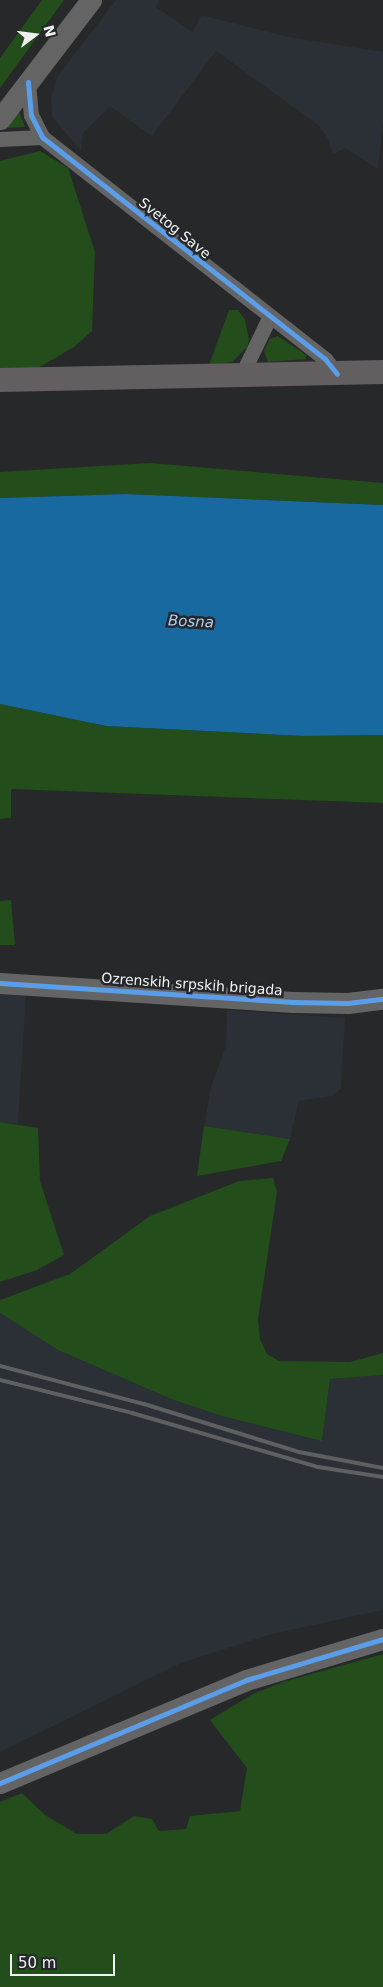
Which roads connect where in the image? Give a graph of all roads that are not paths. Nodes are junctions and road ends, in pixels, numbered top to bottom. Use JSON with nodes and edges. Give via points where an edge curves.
{"nodes":[{"id":1,"x":91,"y":0,"type":"edge"},
{"id":2,"x":28,"y":82,"type":"junction"},
{"id":3,"x":0,"y":119,"type":"edge"},
{"id":4,"x":42,"y":137,"type":"junction"},
{"id":5,"x":0,"y":139,"type":"edge"},
{"id":6,"x":269,"y":318,"type":"junction"},
{"id":7,"x":383,"y":372,"type":"edge"},
{"id":8,"x":337,"y":374,"type":"junction"},
{"id":9,"x":242,"y":376,"type":"junction"},
{"id":10,"x":0,"y":380,"type":"edge"},
{"id":11,"x":0,"y":983,"type":"edge"},
{"id":12,"x":383,"y":999,"type":"edge"},
{"id":13,"x":383,"y":1639,"type":"edge"},
{"id":14,"x":0,"y":1783,"type":"edge"}],
"edges":[{"from":1,"to":2,"type":"street"},
{"from":2,"to":3,"type":"street"},
{"from":2,"to":4,"type":"street","name":"Svetog Save","via":[[32,115]]},
{"from":4,"to":5,"type":"street"},
{"from":4,"to":6,"type":"street","name":"Svetog Save"},
{"from":6,"to":8,"type":"street","name":"Svetog Save","via":[[325,359]]},
{"from":6,"to":9,"type":"street"},
{"from":7,"to":8,"type":"main road"},
{"from":8,"to":9,"type":"main road"},
{"from":9,"to":10,"type":"main road"},
{"from":11,"to":12,"type":"street","name":"Ozrenskih srpskih brigada","via":[[292,1002],[348,1003]]},
{"from":13,"to":14,"type":"street","via":[[246,1680]]}]}
